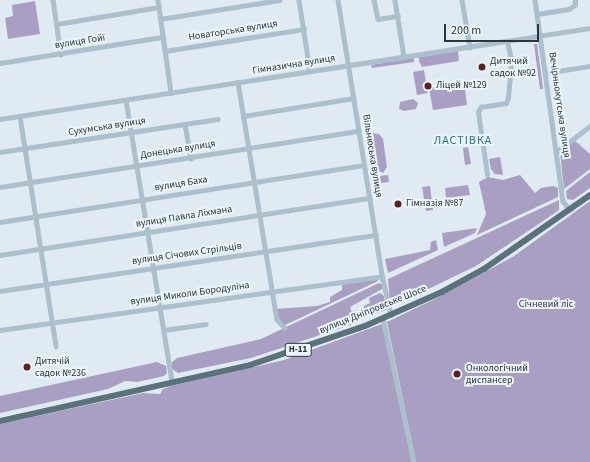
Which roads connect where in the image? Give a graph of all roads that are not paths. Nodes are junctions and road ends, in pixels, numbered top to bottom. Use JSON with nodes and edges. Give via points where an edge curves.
{"nodes":[{"id":1,"x":53,"y":0,"type":"edge"},
{"id":2,"x":158,"y":0,"type":"edge"},
{"id":3,"x":280,"y":0,"type":"edge"},
{"id":4,"x":300,"y":0,"type":"edge"},
{"id":5,"x":338,"y":0,"type":"edge"},
{"id":6,"x":374,"y":0,"type":"edge"},
{"id":7,"x":395,"y":0,"type":"edge"},
{"id":8,"x":462,"y":0,"type":"edge"},
{"id":9,"x":535,"y":0,"type":"edge"},
{"id":10,"x":575,"y":0,"type":"edge"},
{"id":11,"x":159,"y":7,"type":"junction"},
{"id":12,"x":537,"y":14,"type":"junction"},
{"id":13,"x":398,"y":16,"type":"junction"},
{"id":14,"x":160,"y":18,"type":"junction"},
{"id":15,"x":57,"y":24,"type":"junction"},
{"id":16,"x":590,"y":28,"type":"edge"},
{"id":17,"x":304,"y":29,"type":"junction"},
{"id":18,"x":540,"y":36,"type":"junction"},
{"id":19,"x":163,"y":38,"type":"junction"},
{"id":20,"x":507,"y":41,"type":"junction"},
{"id":21,"x":470,"y":47,"type":"junction"},
{"id":22,"x":165,"y":51,"type":"junction"},
{"id":23,"x":61,"y":54,"type":"junction"},
{"id":24,"x":404,"y":57,"type":"junction"},
{"id":25,"x":0,"y":63,"type":"edge"},
{"id":26,"x":348,"y":65,"type":"junction"},
{"id":27,"x":590,"y":66,"type":"edge"},
{"id":28,"x":310,"y":71,"type":"junction"},
{"id":29,"x":545,"y":73,"type":"junction"},
{"id":30,"x":238,"y":82,"type":"junction"},
{"id":31,"x":171,"y":93,"type":"junction"},
{"id":32,"x":354,"y":98,"type":"junction"},
{"id":33,"x":126,"y":100,"type":"junction"},
{"id":34,"x":20,"y":116,"type":"junction"},
{"id":35,"x":243,"y":116,"type":"junction"},
{"id":36,"x":0,"y":119,"type":"edge"},
{"id":37,"x":218,"y":119,"type":"dead end"},
{"id":38,"x":185,"y":124,"type":"junction"},
{"id":39,"x":590,"y":126,"type":"edge"},
{"id":40,"x":359,"y":132,"type":"junction"},
{"id":41,"x":132,"y":133,"type":"junction"},
{"id":42,"x":249,"y":149,"type":"junction"},
{"id":43,"x":25,"y":150,"type":"junction"},
{"id":44,"x":0,"y":152,"type":"edge"},
{"id":45,"x":556,"y":152,"type":"junction"},
{"id":46,"x":191,"y":158,"type":"junction"},
{"id":47,"x":364,"y":165,"type":"junction"},
{"id":48,"x":137,"y":166,"type":"junction"},
{"id":49,"x":487,"y":175,"type":"dead end"},
{"id":50,"x":254,"y":182,"type":"junction"},
{"id":51,"x":30,"y":183,"type":"junction"},
{"id":52,"x":0,"y":187,"type":"edge"},
{"id":53,"x":590,"y":196,"type":"edge"},
{"id":54,"x":370,"y":198,"type":"junction"},
{"id":55,"x":142,"y":199,"type":"junction"},
{"id":56,"x":570,"y":210,"type":"junction"},
{"id":57,"x":260,"y":215,"type":"junction"},
{"id":58,"x":35,"y":216,"type":"junction"},
{"id":59,"x":0,"y":222,"type":"edge"},
{"id":60,"x":148,"y":232,"type":"junction"},
{"id":61,"x":376,"y":235,"type":"junction"},
{"id":62,"x":40,"y":248,"type":"junction"},
{"id":63,"x":266,"y":252,"type":"junction"},
{"id":64,"x":0,"y":254,"type":"edge"},
{"id":65,"x":154,"y":268,"type":"junction"},
{"id":66,"x":382,"y":276,"type":"junction"},
{"id":67,"x":46,"y":284,"type":"junction"},
{"id":68,"x":0,"y":291,"type":"edge"},
{"id":69,"x":272,"y":291,"type":"junction"},
{"id":70,"x":160,"y":307,"type":"junction"},
{"id":71,"x":392,"y":315,"type":"junction"},
{"id":72,"x":383,"y":318,"type":"junction"},
{"id":73,"x":52,"y":323,"type":"junction"},
{"id":74,"x":206,"y":324,"type":"dead end"},
{"id":75,"x":284,"y":327,"type":"dead end"},
{"id":76,"x":0,"y":330,"type":"edge"},
{"id":77,"x":164,"y":330,"type":"junction"},
{"id":78,"x":56,"y":346,"type":"dead end"},
{"id":79,"x":172,"y":382,"type":"junction"},
{"id":80,"x":0,"y":421,"type":"edge"},
{"id":81,"x":414,"y":462,"type":"edge"}],
"edges":[{"from":1,"to":15,"type":"street"},
{"from":2,"to":11,"type":"street"},
{"from":3,"to":14,"type":"street"},
{"from":4,"to":17,"type":"street"},
{"from":5,"to":26,"type":"street","name":"Вільнюська вулиця"},
{"from":6,"to":13,"type":"street","via":[[378,19]]},
{"from":7,"to":13,"type":"street"},
{"from":8,"to":21,"type":"street"},
{"from":9,"to":12,"type":"street","name":"Вечірньокутська вулиця"},
{"from":10,"to":12,"type":"street","via":[[575,5],[569,9]]},
{"from":11,"to":14,"type":"street"},
{"from":11,"to":15,"type":"street"},
{"from":12,"to":18,"type":"street","name":"Вечірньокутська вулиця"},
{"from":13,"to":24,"type":"street"},
{"from":14,"to":19,"type":"street"},
{"from":15,"to":23,"type":"street"},
{"from":16,"to":18,"type":"street","name":"Гімназична вулиця"},
{"from":17,"to":22,"type":"street","name":"Новаторська вулиця"},
{"from":17,"to":28,"type":"street"},
{"from":18,"to":20,"type":"street","name":"Гімназична вулиця"},
{"from":18,"to":29,"type":"street","name":"Вечірньокутська вулиця"},
{"from":19,"to":22,"type":"street"},
{"from":19,"to":23,"type":"street","name":"вулиця Гойї"},
{"from":20,"to":21,"type":"street","name":"Гімназична вулиця"},
{"from":20,"to":49,"type":"street","via":[[511,60],[506,103],[481,107],[478,112]]},
{"from":21,"to":24,"type":"street","name":"Гімназична вулиця"},
{"from":22,"to":31,"type":"street"},
{"from":23,"to":25,"type":"street","name":"вулиця Гойї"},
{"from":24,"to":26,"type":"street","name":"Гімназична вулиця"},
{"from":26,"to":28,"type":"street","name":"Гімназична вулиця"},
{"from":26,"to":32,"type":"street","name":"Вільнюська вулиця"},
{"from":27,"to":29,"type":"street"},
{"from":28,"to":30,"type":"street","name":"Гімназична вулиця"},
{"from":29,"to":45,"type":"street","name":"Вечірньокутська вулиця"},
{"from":30,"to":31,"type":"street","name":"Гімназична вулиця"},
{"from":30,"to":35,"type":"street"},
{"from":31,"to":33,"type":"street","name":"Гімназична вулиця"},
{"from":32,"to":35,"type":"street"},
{"from":32,"to":40,"type":"street","name":"Вільнюська вулиця"},
{"from":33,"to":34,"type":"street","name":"Гімназична вулиця"},
{"from":33,"to":41,"type":"street"},
{"from":34,"to":36,"type":"street","name":"Гімназична вулиця"},
{"from":34,"to":43,"type":"street"},
{"from":35,"to":42,"type":"street"},
{"from":37,"to":38,"type":"street","name":"Сухумська вулиця"},
{"from":38,"to":41,"type":"street","name":"Сухумська вулиця"},
{"from":38,"to":46,"type":"street"},
{"from":39,"to":45,"type":"street"},
{"from":40,"to":42,"type":"street","name":"Донецька вулиця"},
{"from":40,"to":47,"type":"street","name":"Вільнюська вулиця"},
{"from":41,"to":43,"type":"street","name":"Сухумська вулиця"},
{"from":41,"to":48,"type":"street"},
{"from":42,"to":46,"type":"street","name":"Донецька вулиця"},
{"from":42,"to":50,"type":"street"},
{"from":43,"to":44,"type":"street","name":"Сухумська вулиця"},
{"from":43,"to":51,"type":"street"},
{"from":45,"to":56,"type":"street","name":"Вечірньокутська вулиця","via":[[563,201]]},
{"from":46,"to":48,"type":"street","name":"Донецька вулиця"},
{"from":47,"to":50,"type":"street","name":"вулиця Баха"},
{"from":47,"to":54,"type":"street","name":"Вільнюська вулиця"},
{"from":48,"to":51,"type":"street","name":"Донецька вулиця"},
{"from":48,"to":55,"type":"street"},
{"from":50,"to":55,"type":"street","name":"вулиця Баха"},
{"from":50,"to":57,"type":"street"},
{"from":51,"to":52,"type":"street","name":"Донецька вулиця"},
{"from":51,"to":58,"type":"street"},
{"from":53,"to":56,"type":"main road","name":"вулиця Дніпровське Шосе","number":"Н-11"},
{"from":54,"to":57,"type":"street","name":"вулиця Павла Ліхмана"},
{"from":54,"to":61,"type":"street","name":"Вільнюська вулиця"},
{"from":55,"to":58,"type":"street","name":"вулиця Баха"},
{"from":55,"to":60,"type":"street"},
{"from":56,"to":71,"type":"main road","name":"вулиця Дніпровське Шосе","number":"Н-11","via":[[489,266]]},
{"from":57,"to":60,"type":"street","name":"вулиця Павла Ліхмана"},
{"from":57,"to":63,"type":"street"},
{"from":58,"to":59,"type":"street","name":"вулиця Баха"},
{"from":58,"to":62,"type":"street"},
{"from":60,"to":62,"type":"street","name":"вулиця Павла Ліхмана"},
{"from":60,"to":65,"type":"street"},
{"from":61,"to":63,"type":"street","name":"вулиця Січових Стрільців"},
{"from":61,"to":66,"type":"street","name":"Вільнюська вулиця"},
{"from":62,"to":64,"type":"street","name":"вулиця Павла Ліхмана"},
{"from":62,"to":67,"type":"street"},
{"from":63,"to":65,"type":"street","name":"вулиця Січових Стрільців"},
{"from":63,"to":69,"type":"street"},
{"from":65,"to":67,"type":"street","name":"вулиця Січових Стрільців"},
{"from":65,"to":70,"type":"street"},
{"from":66,"to":69,"type":"street","name":"вулиця Миколи Бородуліна"},
{"from":66,"to":71,"type":"street","name":"Вільнюська вулиця"},
{"from":67,"to":68,"type":"street","name":"вулиця Січових Стрільців"},
{"from":67,"to":73,"type":"street"},
{"from":69,"to":70,"type":"street","name":"вулиця Миколи Бородуліна"},
{"from":69,"to":75,"type":"street","via":[[277,319]]},
{"from":70,"to":73,"type":"street","name":"вулиця Миколи Бородуліна"},
{"from":70,"to":77,"type":"street"},
{"from":71,"to":72,"type":"main road","name":"вулиця Дніпровське Шосе","number":"Н-11"},
{"from":72,"to":79,"type":"main road","name":"вулиця Дніпровське Шосе","number":"Н-11","via":[[279,357]]},
{"from":72,"to":81,"type":"street"},
{"from":73,"to":76,"type":"street","name":"вулиця Миколи Бородуліна"},
{"from":73,"to":78,"type":"street"},
{"from":74,"to":77,"type":"street"},
{"from":77,"to":79,"type":"street"},
{"from":79,"to":80,"type":"main road","name":"вулиця Дніпровське Шосе","number":"Н-11"}]}
